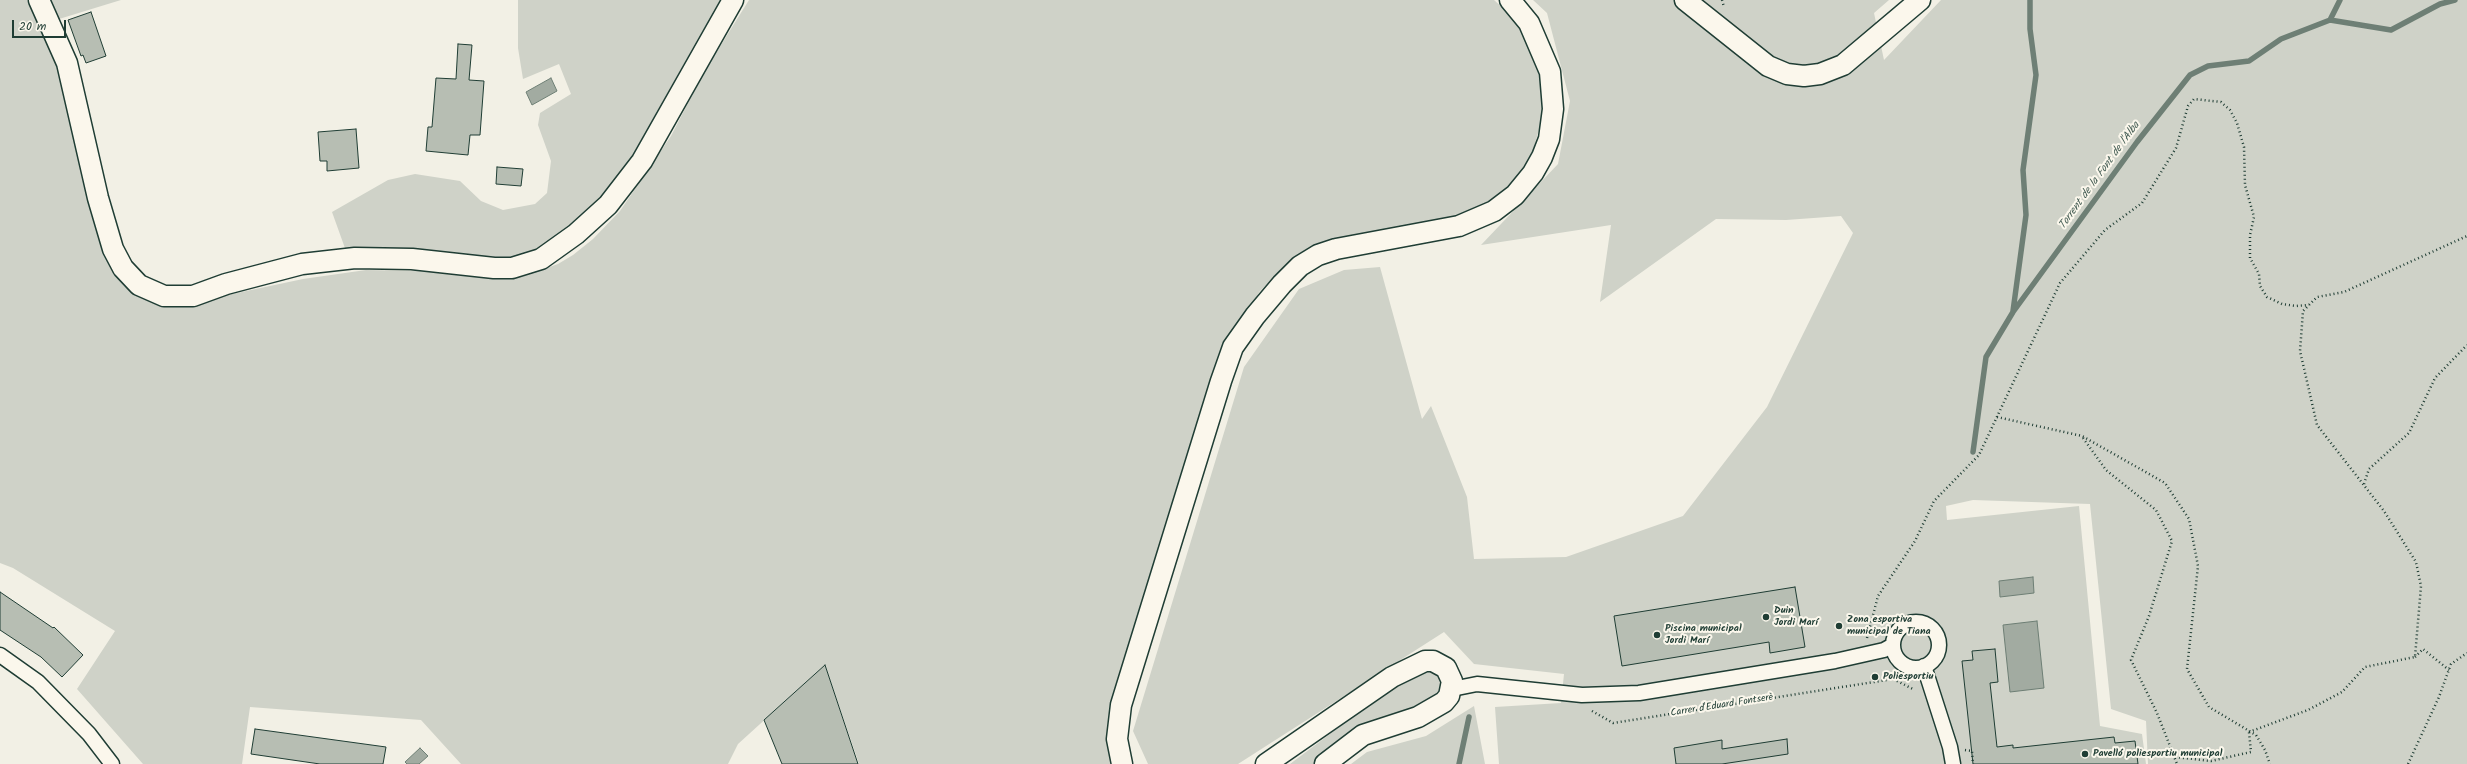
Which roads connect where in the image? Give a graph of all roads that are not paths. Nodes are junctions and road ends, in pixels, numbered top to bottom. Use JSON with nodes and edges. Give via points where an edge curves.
{"nodes":[{"id":1,"x":38,"y":0,"type":"edge"},
{"id":2,"x":733,"y":0,"type":"edge"},
{"id":3,"x":1510,"y":0,"type":"edge"},
{"id":4,"x":1685,"y":0,"type":"edge"},
{"id":5,"x":1920,"y":0,"type":"edge"},
{"id":6,"x":1893,"y":645,"type":"junction"},
{"id":7,"x":0,"y":655,"type":"edge"},
{"id":8,"x":1924,"y":666,"type":"junction"},
{"id":9,"x":1452,"y":689,"type":"junction"},
{"id":10,"x":112,"y":764,"type":"edge"},
{"id":11,"x":1122,"y":764,"type":"edge"},
{"id":12,"x":1266,"y":764,"type":"edge"},
{"id":13,"x":1325,"y":764,"type":"edge"},
{"id":14,"x":1953,"y":764,"type":"edge"}],
"edges":[{"from":1,"to":2,"type":"street","via":[[68,63],[98,198],[113,249],[123,268],[139,285],[164,296],[193,296],[226,284],[302,264],[355,258],[412,259],[494,268],[512,268],[541,259],[576,234],[608,205],[642,162]]},
{"from":3,"to":11,"type":"street","via":[[1529,23],[1550,72],[1553,109],[1549,139],[1542,157],[1515,195],[1494,211],[1459,226],[1336,249],[1318,255],[1296,270],[1254,316],[1233,347],[1221,381],[1121,705],[1118,739]]},
{"from":4,"to":5,"type":"street","via":[[1768,66],[1787,74],[1804,76],[1820,74],[1843,65]]},
{"from":6,"to":8,"type":"street","via":[[1897,658],[1903,664],[1917,668]]},
{"from":6,"to":8,"type":"street","via":[[1898,630],[1905,624],[1920,622],[1930,626],[1938,640],[1938,648],[1936,656]]},
{"from":6,"to":9,"type":"street","via":[[1862,656],[1639,694],[1582,695],[1478,684]]},
{"from":7,"to":10,"type":"street","via":[[38,682],[89,734]]},
{"from":8,"to":14,"type":"street"},
{"from":9,"to":12,"type":"street","via":[[1450,674],[1440,663],[1425,661],[1416,664],[1392,676]]},
{"from":9,"to":13,"type":"street","via":[[1444,702],[1432,710],[1364,735]]}]}
